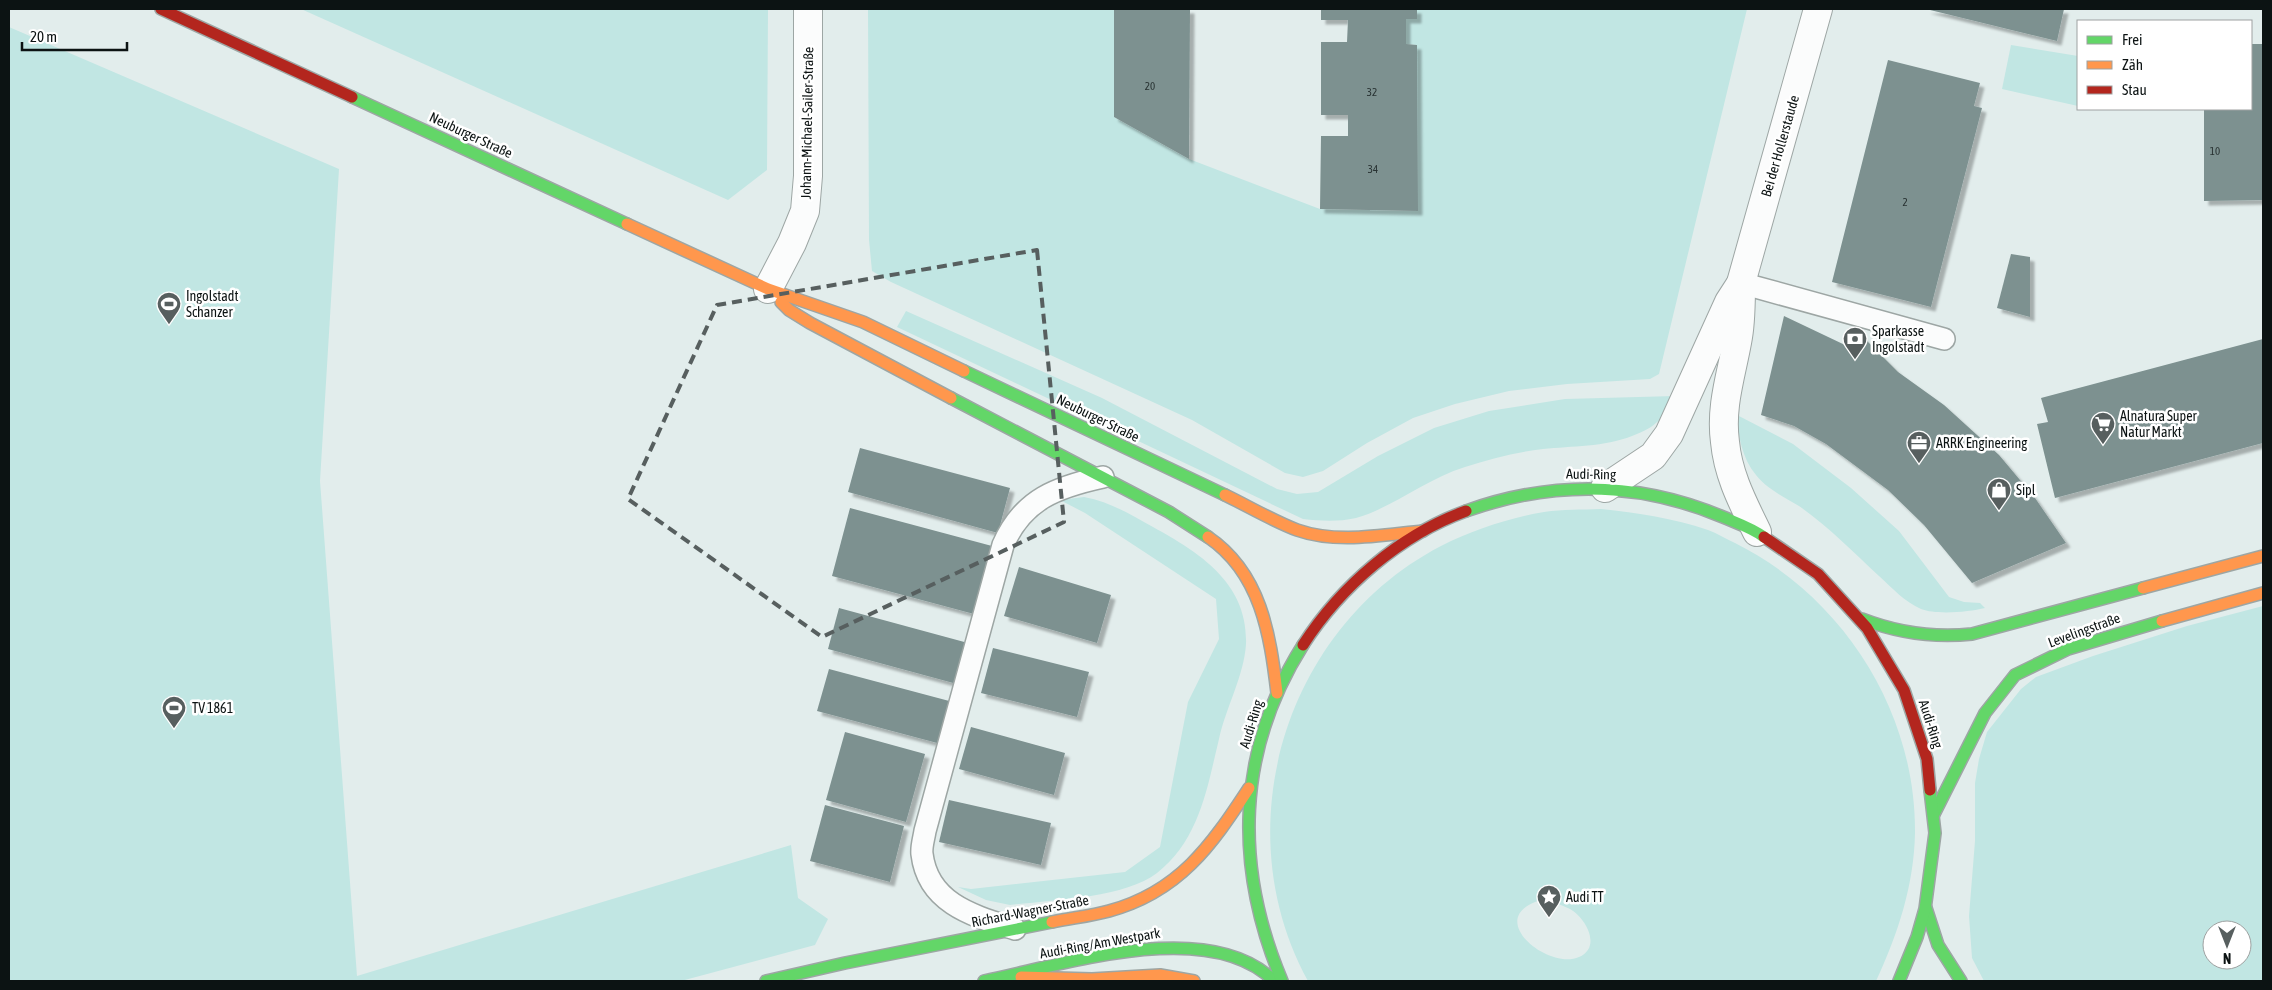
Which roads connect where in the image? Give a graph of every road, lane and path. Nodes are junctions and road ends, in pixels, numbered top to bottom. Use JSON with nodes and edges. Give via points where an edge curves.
{"nodes":[{"id":1,"x":161,"y":9,"type":"edge"},
{"id":2,"x":808,"y":9,"type":"edge"},
{"id":3,"x":1818,"y":9,"type":"edge"},
{"id":4,"x":1741,"y":284,"type":"junction"},
{"id":5,"x":768,"y":289,"type":"junction"},
{"id":6,"x":1944,"y":339,"type":"dead end"},
{"id":7,"x":1103,"y":477,"type":"junction"},
{"id":8,"x":1605,"y":488,"type":"junction"},
{"id":9,"x":1423,"y":531,"type":"junction"},
{"id":10,"x":1757,"y":532,"type":"junction"},
{"id":11,"x":2263,"y":556,"type":"edge"},
{"id":12,"x":2263,"y":593,"type":"edge"},
{"id":13,"x":1862,"y":619,"type":"junction"},
{"id":14,"x":1277,"y":693,"type":"junction"},
{"id":15,"x":1251,"y":784,"type":"junction"},
{"id":16,"x":1934,"y":814,"type":"junction"},
{"id":17,"x":1926,"y":908,"type":"junction"},
{"id":18,"x":1015,"y":928,"type":"junction"},
{"id":19,"x":1007,"y":976,"type":"junction"},
{"id":20,"x":766,"y":981,"type":"edge"},
{"id":21,"x":984,"y":981,"type":"edge"},
{"id":22,"x":1194,"y":981,"type":"edge"},
{"id":23,"x":1274,"y":981,"type":"edge"},
{"id":24,"x":1282,"y":981,"type":"edge"},
{"id":25,"x":1899,"y":981,"type":"edge"},
{"id":26,"x":1961,"y":981,"type":"edge"}],
"edges":[{"from":1,"to":5,"type":"main road","name":"Neuburger Straße"},
{"from":2,"to":5,"type":"street","name":"Johann-Michael-Sailer-Straße","via":[[808,176],[804,211],[792,243]]},
{"from":3,"to":4,"type":"street","name":"Bei der Hollerstaude"},
{"from":4,"to":6,"type":"lane"},
{"from":4,"to":8,"type":"street","name":"Bei der Hollerstaude","via":[[1728,302],[1669,434],[1654,456]]},
{"from":4,"to":10,"type":"street","name":"Bei der Hollerstaude","via":[[1740,325],[1726,392],[1725,442],[1736,486]]},
{"from":5,"to":7,"type":"main road","name":"Neuburger Straße","via":[[810,323]]},
{"from":5,"to":9,"type":"main road","name":"Neuburger Straße","via":[[863,322],[1298,530],[1358,538]]},
{"from":7,"to":14,"type":"main road","name":"Neuburger Straße","via":[[1198,531],[1236,560],[1261,607],[1268,629]]},
{"from":7,"to":18,"type":"lane","via":[[1047,494],[1011,526],[1003,544],[925,831],[922,853],[934,888],[966,912]]},
{"from":8,"to":9,"type":"main road","name":"Audi-Ring","via":[[1573,488],[1510,497],[1480,505]]},
{"from":8,"to":10,"type":"main road","name":"Audi-Ring","via":[[1669,496],[1730,517]]},
{"from":9,"to":14,"type":"main road","name":"Audi-Ring","via":[[1370,567],[1325,612],[1291,664]]},
{"from":10,"to":13,"type":"main road","name":"Audi-Ring","via":[[1810,567]]},
{"from":11,"to":13,"type":"main road","name":"Levelingstraße","via":[[1972,634],[1921,636],[1895,632]]},
{"from":12,"to":16,"type":"main road","name":"Levelingstraße","via":[[2068,649],[2015,675],[1985,713]]},
{"from":13,"to":16,"type":"main road","name":"Audi-Ring","via":[[1891,664],[1916,720],[1925,752]]},
{"from":14,"to":15,"type":"main road","name":"Audi-Ring","via":[[1257,753]]},
{"from":15,"to":18,"type":"main road","name":"Richard-Wagner-Straße","via":[[1195,863],[1167,885],[1109,911]]},
{"from":15,"to":24,"type":"main road","name":"Audi-Ring","via":[[1248,817],[1251,879],[1265,941]]},
{"from":16,"to":17,"type":"main road","name":"Audi-Ring","via":[[1934,845]]},
{"from":17,"to":25,"type":"main road","name":"Audi-Ring"},
{"from":17,"to":26,"type":"main road","via":[[1938,945]]},
{"from":18,"to":20,"type":"main road","name":"Richard-Wagner-Straße"},
{"from":19,"to":21,"type":"main road","name":"Audi-Ring/Am Westpark"},
{"from":19,"to":22,"type":"main road","via":[[1086,980],[1150,974]]},
{"from":19,"to":23,"type":"main road","name":"Audi-Ring/Am Westpark","via":[[1127,951],[1173,946],[1209,950],[1249,962]]}]}
